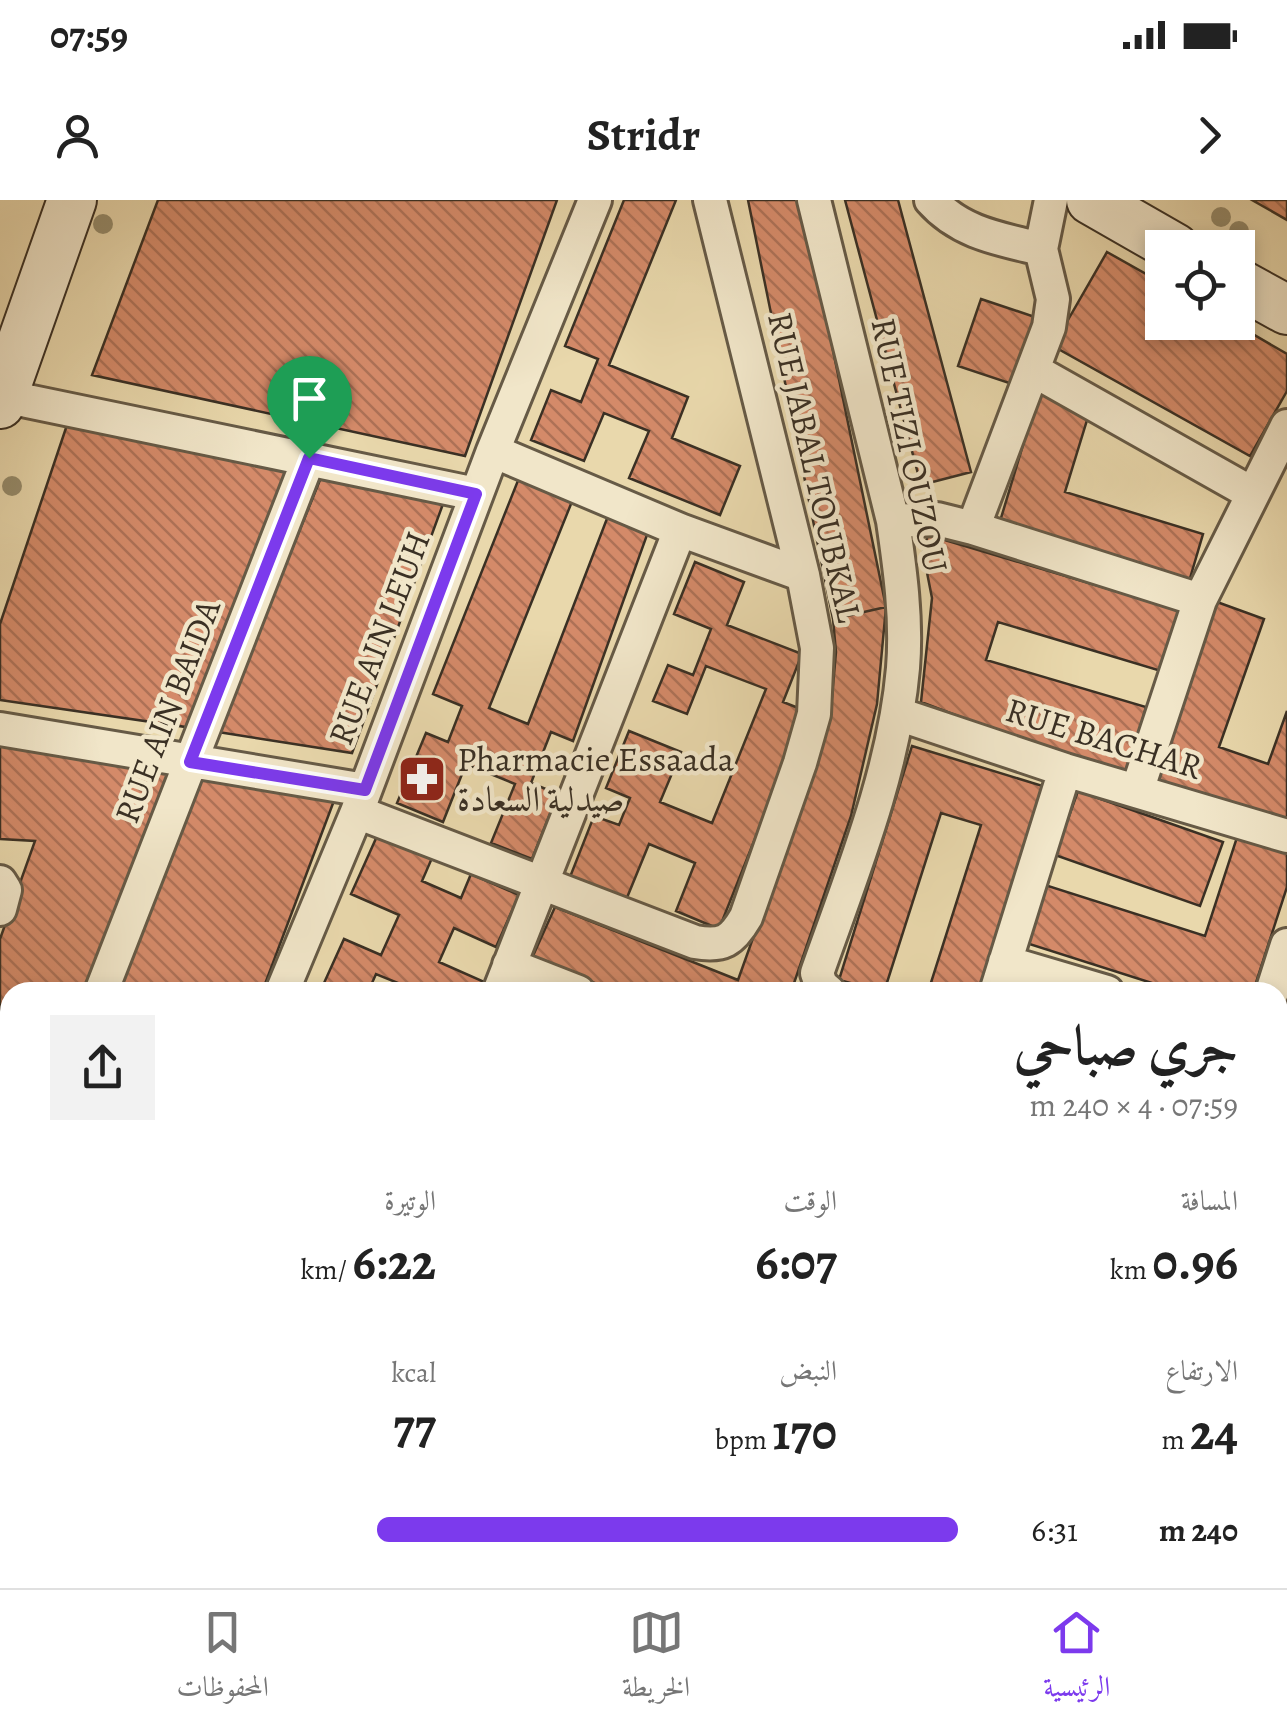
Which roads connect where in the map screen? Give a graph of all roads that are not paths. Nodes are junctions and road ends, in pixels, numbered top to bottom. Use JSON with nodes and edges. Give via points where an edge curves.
{"nodes":[{"id":1,"x":72,"y":200,"type":"edge"},
{"id":2,"x":594,"y":200,"type":"edge"},
{"id":3,"x":710,"y":200,"type":"edge"},
{"id":4,"x":814,"y":200,"type":"edge"},
{"id":5,"x":932,"y":200,"type":"edge"},
{"id":6,"x":1051,"y":200,"type":"edge"},
{"id":7,"x":1091,"y":200,"type":"edge"},
{"id":8,"x":1145,"y":231,"type":"edge"},
{"id":9,"x":1040,"y":249,"type":"junction"},
{"id":10,"x":1255,"y":292,"type":"edge"},
{"id":11,"x":1287,"y":310,"type":"edge"},
{"id":12,"x":1034,"y":372,"type":"junction"},
{"id":13,"x":2,"y":400,"type":"edge"},
{"id":14,"x":1287,"y":426,"type":"edge"},
{"id":15,"x":493,"y":450,"type":"junction"},
{"id":16,"x":309,"y":458,"type":"junction"},
{"id":17,"x":476,"y":494,"type":"junction"},
{"id":18,"x":1253,"y":494,"type":"junction"},
{"id":19,"x":893,"y":522,"type":"junction"},
{"id":20,"x":974,"y":528,"type":"junction"},
{"id":21,"x":680,"y":530,"type":"junction"},
{"id":22,"x":803,"y":574,"type":"junction"},
{"id":23,"x":1200,"y":600,"type":"junction"},
{"id":24,"x":898,"y":714,"type":"junction"},
{"id":25,"x":0,"y":728,"type":"edge"},
{"id":26,"x":190,"y":762,"type":"junction"},
{"id":27,"x":1065,"y":770,"type":"junction"},
{"id":28,"x":1137,"y":791,"type":"junction"},
{"id":29,"x":361,"y":801,"type":"junction"},
{"id":30,"x":1287,"y":836,"type":"edge"},
{"id":31,"x":0,"y":882,"type":"edge"},
{"id":32,"x":541,"y":884,"type":"junction"},
{"id":33,"x":0,"y":908,"type":"edge"},
{"id":34,"x":1287,"y":946,"type":"edge"},
{"id":35,"x":1001,"y":977,"type":"edge"},
{"id":36,"x":504,"y":979,"type":"edge"},
{"id":37,"x":104,"y":982,"type":"edge"},
{"id":38,"x":293,"y":982,"type":"edge"},
{"id":39,"x":819,"y":982,"type":"edge"},
{"id":40,"x":1036,"y":982,"type":"edge"},
{"id":41,"x":1280,"y":982,"type":"edge"}],
"edges":[{"from":1,"to":13,"type":"street"},
{"from":2,"to":15,"type":"street","name":"RUE AIN LEUH"},
{"from":3,"to":22,"type":"street","name":"RUE JABAL TOUBKAL"},
{"from":4,"to":19,"type":"street","name":"RUE TIZI OUZOU"},
{"from":5,"to":9,"type":"street","via":[[945,216],[982,235]]},
{"from":6,"to":9,"type":"street"},
{"from":7,"to":8,"type":"street"},
{"from":9,"to":12,"type":"street","via":[[1054,299]]},
{"from":10,"to":11,"type":"street"},
{"from":12,"to":18,"type":"street"},
{"from":12,"to":20,"type":"street"},
{"from":13,"to":16,"type":"street"},
{"from":14,"to":18,"type":"street"},
{"from":15,"to":17,"type":"street","name":"RUE AIN LEUH"},
{"from":15,"to":21,"type":"street"},
{"from":16,"to":17,"type":"street"},
{"from":16,"to":26,"type":"street","name":"RUE AIN BAIDA"},
{"from":17,"to":29,"type":"street","name":"RUE AIN LEUH"},
{"from":18,"to":23,"type":"street"},
{"from":19,"to":20,"type":"street","via":[[937,519]]},
{"from":19,"to":24,"type":"street","name":"RUE TIZI OUZOU","via":[[904,631]]},
{"from":20,"to":23,"type":"street"},
{"from":21,"to":22,"type":"street"},
{"from":21,"to":32,"type":"street"},
{"from":22,"to":32,"type":"street","name":"RUE JABAL TOUBKAL","via":[[817,648],[814,714],[733,939],[716,946],[695,942]]},
{"from":23,"to":28,"type":"street"},
{"from":24,"to":27,"type":"street","name":"RUE BACHAR"},
{"from":24,"to":39,"type":"street","name":"RUE TIZI OUZOU","via":[[817,972]]},
{"from":25,"to":26,"type":"street","name":"RUE JABAL TOUBKAL"},
{"from":26,"to":29,"type":"street","name":"RUE JABAL TOUBKAL"},
{"from":26,"to":37,"type":"street","name":"RUE AIN BAIDA"},
{"from":27,"to":28,"type":"street","name":"RUE BACHAR"},
{"from":27,"to":35,"type":"street"},
{"from":28,"to":30,"type":"street","name":"RUE BACHAR"},
{"from":29,"to":32,"type":"street","name":"RUE JABAL TOUBKAL"},
{"from":29,"to":38,"type":"street","name":"RUE AIN LEUH"},
{"from":31,"to":33,"type":"street","via":[[6,890]]},
{"from":32,"to":36,"type":"street"},
{"from":34,"to":41,"type":"street"},
{"from":35,"to":40,"type":"street"}]}
